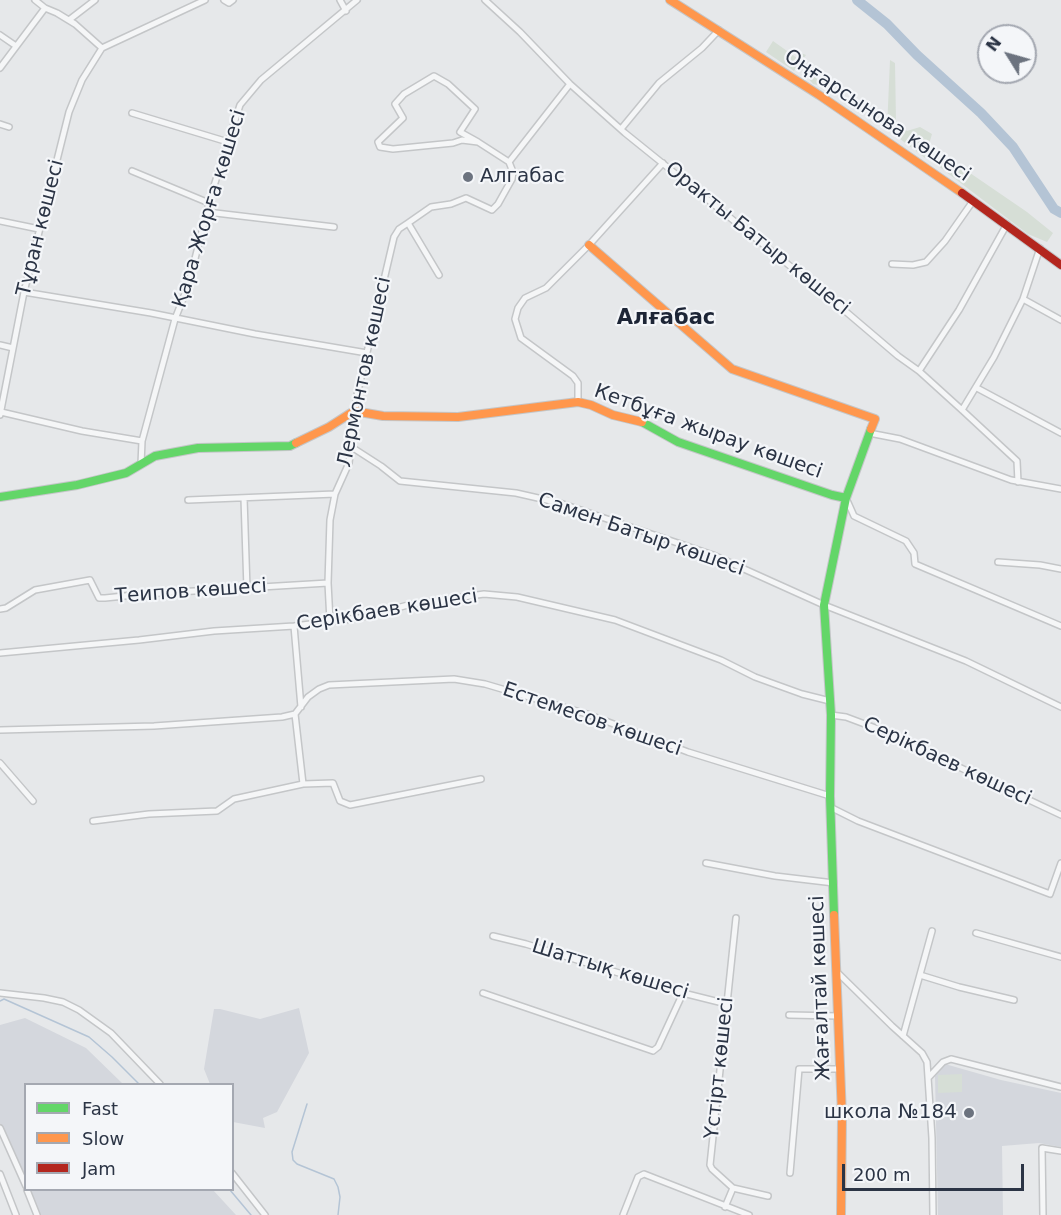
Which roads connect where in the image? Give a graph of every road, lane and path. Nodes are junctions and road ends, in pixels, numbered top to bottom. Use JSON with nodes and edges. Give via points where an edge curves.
{"nodes":[{"id":1,"x":35,"y":0,"type":"edge"},
{"id":2,"x":95,"y":0,"type":"edge"},
{"id":3,"x":204,"y":0,"type":"edge"},
{"id":4,"x":224,"y":0,"type":"edge"},
{"id":5,"x":233,"y":0,"type":"edge"},
{"id":6,"x":340,"y":0,"type":"edge"},
{"id":7,"x":357,"y":0,"type":"edge"},
{"id":8,"x":485,"y":0,"type":"edge"},
{"id":9,"x":670,"y":0,"type":"edge"},
{"id":10,"x":45,"y":9,"type":"junction"},
{"id":11,"x":346,"y":10,"type":"junction"},
{"id":12,"x":69,"y":20,"type":"junction"},
{"id":13,"x":719,"y":30,"type":"junction"},
{"id":14,"x":0,"y":34,"type":"edge"},
{"id":15,"x":16,"y":46,"type":"junction"},
{"id":16,"x":102,"y":48,"type":"junction"},
{"id":17,"x":0,"y":68,"type":"edge"},
{"id":18,"x":570,"y":84,"type":"junction"},
{"id":19,"x":132,"y":113,"type":"dead end"},
{"id":20,"x":0,"y":124,"type":"edge"},
{"id":21,"x":9,"y":128,"type":"dead end"},
{"id":22,"x":621,"y":129,"type":"junction"},
{"id":23,"x":228,"y":142,"type":"junction"},
{"id":24,"x":478,"y":142,"type":"junction"},
{"id":25,"x":509,"y":162,"type":"junction"},
{"id":26,"x":663,"y":163,"type":"junction"},
{"id":27,"x":132,"y":171,"type":"dead end"},
{"id":28,"x":973,"y":201,"type":"junction"},
{"id":29,"x":209,"y":203,"type":"junction"},
{"id":30,"x":207,"y":212,"type":"junction"},
{"id":31,"x":0,"y":221,"type":"edge"},
{"id":32,"x":408,"y":223,"type":"junction"},
{"id":33,"x":1007,"y":225,"type":"junction"},
{"id":34,"x":334,"y":227,"type":"dead end"},
{"id":35,"x":39,"y":229,"type":"junction"},
{"id":36,"x":589,"y":245,"type":"junction"},
{"id":37,"x":1040,"y":248,"type":"junction"},
{"id":38,"x":892,"y":264,"type":"dead end"},
{"id":39,"x":1061,"y":265,"type":"edge"},
{"id":40,"x":439,"y":274,"type":"dead end"},
{"id":41,"x":24,"y":292,"type":"junction"},
{"id":42,"x":1023,"y":299,"type":"junction"},
{"id":43,"x":175,"y":319,"type":"junction"},
{"id":44,"x":1061,"y":320,"type":"edge"},
{"id":45,"x":0,"y":345,"type":"edge"},
{"id":46,"x":13,"y":348,"type":"junction"},
{"id":47,"x":367,"y":353,"type":"junction"},
{"id":48,"x":919,"y":371,"type":"junction"},
{"id":49,"x":976,"y":388,"type":"junction"},
{"id":50,"x":578,"y":402,"type":"junction"},
{"id":51,"x":962,"y":410,"type":"junction"},
{"id":52,"x":354,"y":411,"type":"junction"},
{"id":53,"x":0,"y":413,"type":"edge"},
{"id":54,"x":869,"y":433,"type":"junction"},
{"id":55,"x":1061,"y":433,"type":"edge"},
{"id":56,"x":142,"y":441,"type":"junction"},
{"id":57,"x":350,"y":446,"type":"junction"},
{"id":58,"x":141,"y":464,"type":"junction"},
{"id":59,"x":1018,"y":482,"type":"junction"},
{"id":60,"x":1061,"y":489,"type":"edge"},
{"id":61,"x":335,"y":494,"type":"junction"},
{"id":62,"x":0,"y":497,"type":"edge"},
{"id":63,"x":244,"y":498,"type":"junction"},
{"id":64,"x":846,"y":498,"type":"junction"},
{"id":65,"x":188,"y":500,"type":"dead end"},
{"id":66,"x":998,"y":562,"type":"dead end"},
{"id":67,"x":1061,"y":569,"type":"edge"},
{"id":68,"x":328,"y":584,"type":"junction"},
{"id":69,"x":247,"y":589,"type":"junction"},
{"id":70,"x":824,"y":605,"type":"junction"},
{"id":71,"x":0,"y":609,"type":"edge"},
{"id":72,"x":330,"y":621,"type":"junction"},
{"id":73,"x":294,"y":626,"type":"junction"},
{"id":74,"x":1061,"y":626,"type":"edge"},
{"id":75,"x":0,"y":653,"type":"edge"},
{"id":76,"x":830,"y":700,"type":"junction"},
{"id":77,"x":301,"y":707,"type":"junction"},
{"id":78,"x":1061,"y":707,"type":"edge"},
{"id":79,"x":295,"y":714,"type":"junction"},
{"id":80,"x":831,"y":715,"type":"junction"},
{"id":81,"x":0,"y":730,"type":"edge"},
{"id":82,"x":0,"y":763,"type":"edge"},
{"id":83,"x":481,"y":778,"type":"dead end"},
{"id":84,"x":303,"y":784,"type":"junction"},
{"id":85,"x":830,"y":796,"type":"junction"},
{"id":86,"x":33,"y":801,"type":"dead end"},
{"id":87,"x":832,"y":808,"type":"junction"},
{"id":88,"x":1061,"y":815,"type":"edge"},
{"id":89,"x":93,"y":821,"type":"dead end"},
{"id":90,"x":706,"y":863,"type":"dead end"},
{"id":91,"x":1061,"y":863,"type":"edge"},
{"id":92,"x":834,"y":883,"type":"junction"},
{"id":93,"x":736,"y":918,"type":"dead end"},
{"id":94,"x":932,"y":931,"type":"dead end"},
{"id":95,"x":976,"y":933,"type":"dead end"},
{"id":96,"x":493,"y":936,"type":"dead end"},
{"id":97,"x":1061,"y":957,"type":"edge"},
{"id":98,"x":836,"y":971,"type":"junction"},
{"id":99,"x":920,"y":975,"type":"junction"},
{"id":100,"x":0,"y":993,"type":"edge"},
{"id":101,"x":483,"y":993,"type":"dead end"},
{"id":102,"x":683,"y":993,"type":"junction"},
{"id":103,"x":1014,"y":1000,"type":"dead end"},
{"id":104,"x":727,"y":1004,"type":"junction"},
{"id":105,"x":789,"y":1015,"type":"dead end"},
{"id":106,"x":839,"y":1016,"type":"junction"},
{"id":107,"x":903,"y":1036,"type":"junction"},
{"id":108,"x":841,"y":1069,"type":"junction"},
{"id":109,"x":929,"y":1077,"type":"junction"},
{"id":110,"x":159,"y":1083,"type":"edge"},
{"id":111,"x":1061,"y":1087,"type":"edge"},
{"id":112,"x":0,"y":1128,"type":"edge"},
{"id":113,"x":1061,"y":1151,"type":"edge"},
{"id":114,"x":790,"y":1173,"type":"dead end"},
{"id":115,"x":0,"y":1174,"type":"edge"},
{"id":116,"x":234,"y":1176,"type":"edge"},
{"id":117,"x":24,"y":1182,"type":"edge"},
{"id":118,"x":733,"y":1188,"type":"junction"},
{"id":119,"x":28,"y":1191,"type":"edge"},
{"id":120,"x":768,"y":1196,"type":"dead end"},
{"id":121,"x":725,"y":1207,"type":"junction"},
{"id":122,"x":16,"y":1215,"type":"edge"},
{"id":123,"x":37,"y":1215,"type":"edge"},
{"id":124,"x":265,"y":1215,"type":"edge"},
{"id":125,"x":623,"y":1215,"type":"edge"},
{"id":126,"x":749,"y":1215,"type":"edge"},
{"id":127,"x":842,"y":1215,"type":"edge"},
{"id":128,"x":933,"y":1215,"type":"edge"},
{"id":129,"x":1043,"y":1215,"type":"edge"}],
"edges":[{"from":1,"to":10,"type":"street"},
{"from":2,"to":12,"type":"street"},
{"from":3,"to":16,"type":"street"},
{"from":4,"to":5,"type":"street"},
{"from":6,"to":11,"type":"street"},
{"from":7,"to":11,"type":"street","name":"Қара Жорға көшесі"},
{"from":8,"to":18,"type":"street","name":"Оракты Батыр көшесі"},
{"from":9,"to":13,"type":"street","name":"Оңғарсынова көшесі"},
{"from":10,"to":12,"type":"street"},
{"from":10,"to":15,"type":"street"},
{"from":11,"to":23,"type":"street","name":"Қара Жорға көшесі","via":[[261,80],[240,105]]},
{"from":12,"to":16,"type":"street"},
{"from":13,"to":22,"type":"street","via":[[659,83]]},
{"from":13,"to":28,"type":"street","name":"Оңғарсынова көшесі"},
{"from":14,"to":15,"type":"street"},
{"from":15,"to":17,"type":"street"},
{"from":16,"to":35,"type":"street","name":"Тұран көшесі","via":[[82,80],[69,112]]},
{"from":18,"to":22,"type":"street","name":"Оракты Батыр көшесі"},
{"from":18,"to":25,"type":"street"},
{"from":19,"to":23,"type":"street"},
{"from":20,"to":21,"type":"street"},
{"from":22,"to":26,"type":"street","name":"Оракты Батыр көшесі"},
{"from":23,"to":29,"type":"street","name":"Қара Жорға көшесі"},
{"from":24,"to":24,"type":"street","via":[[460,132],[475,109],[434,76],[395,104],[403,118],[378,142],[380,147],[393,149],[462,140]]},
{"from":24,"to":25,"type":"street"},
{"from":25,"to":32,"type":"street","via":[[512,179],[495,208],[489,210],[466,198],[431,207]]},
{"from":26,"to":36,"type":"street"},
{"from":26,"to":48,"type":"street","name":"Оракты Батыр көшесі"},
{"from":27,"to":29,"type":"street"},
{"from":28,"to":33,"type":"street","name":"Оңғарсынова көшесі"},
{"from":28,"to":38,"type":"street","via":[[926,262]]},
{"from":29,"to":30,"type":"street","name":"Қара Жорға көшесі"},
{"from":30,"to":34,"type":"street"},
{"from":30,"to":43,"type":"street","name":"Қара Жорға көшесі"},
{"from":31,"to":35,"type":"street"},
{"from":32,"to":40,"type":"street"},
{"from":32,"to":47,"type":"street","name":"Лермонтов көшесі","via":[[394,237]]},
{"from":33,"to":37,"type":"street","name":"Оңғарсынова көшесі"},
{"from":33,"to":48,"type":"street"},
{"from":35,"to":41,"type":"street","name":"Тұран көшесі"},
{"from":36,"to":50,"type":"street","via":[[546,288],[525,298],[515,320],[521,338],[573,376],[578,383]]},
{"from":36,"to":54,"type":"street","via":[[732,369],[875,419]]},
{"from":37,"to":39,"type":"street","name":"Оңғарсынова көшесі"},
{"from":37,"to":42,"type":"street"},
{"from":41,"to":43,"type":"street"},
{"from":41,"to":46,"type":"street","name":"Тұран көшесі"},
{"from":42,"to":44,"type":"street"},
{"from":42,"to":49,"type":"street"},
{"from":43,"to":47,"type":"street"},
{"from":43,"to":56,"type":"street","name":"Қара Жорға көшесі"},
{"from":45,"to":46,"type":"street"},
{"from":46,"to":53,"type":"street","name":"Тұран көшесі"},
{"from":47,"to":52,"type":"street","name":"Лермонтов көшесі"},
{"from":48,"to":51,"type":"street","name":"Оракты Батыр көшесі"},
{"from":49,"to":51,"type":"street"},
{"from":49,"to":55,"type":"street"},
{"from":50,"to":52,"type":"street","name":"Кетбұға жырау көшесі","via":[[458,417],[382,416]]},
{"from":50,"to":64,"type":"street","name":"Кетбұға жырау көшесі","via":[[644,422],[678,442]]},
{"from":51,"to":59,"type":"street","name":"Оракты Батыр көшесі","via":[[1017,461]]},
{"from":52,"to":57,"type":"street","name":"Лермонтов көшесі"},
{"from":52,"to":58,"type":"street","via":[[290,446],[198,448],[155,456]]},
{"from":53,"to":56,"type":"street"},
{"from":54,"to":59,"type":"street","via":[[900,439]]},
{"from":54,"to":64,"type":"street"},
{"from":56,"to":58,"type":"street","name":"Қара Жорға көшесі"},
{"from":57,"to":61,"type":"street","name":"Лермонтов көшесі","via":[[349,463]]},
{"from":57,"to":70,"type":"street","name":"Самен Батыр көшесі","via":[[400,481],[516,493],[560,504],[713,555]]},
{"from":58,"to":62,"type":"street","via":[[126,473],[77,485]]},
{"from":59,"to":60,"type":"street"},
{"from":61,"to":63,"type":"street"},
{"from":61,"to":68,"type":"street","name":"Лермонтов көшесі"},
{"from":63,"to":65,"type":"street"},
{"from":63,"to":69,"type":"street"},
{"from":64,"to":70,"type":"street"},
{"from":64,"to":74,"type":"street","via":[[854,516],[906,541],[914,553],[915,564]]},
{"from":66,"to":67,"type":"street"},
{"from":68,"to":69,"type":"street","name":"Теипов көшесі"},
{"from":68,"to":72,"type":"street","name":"Лермонтов көшесі"},
{"from":69,"to":71,"type":"street","name":"Теипов көшесі","via":[[99,598],[90,580],[35,590]]},
{"from":70,"to":76,"type":"street"},
{"from":70,"to":78,"type":"street","name":"Самен Батыр көшесі","via":[[966,661]]},
{"from":72,"to":73,"type":"street","name":"Серікбаев көшесі"},
{"from":72,"to":76,"type":"street","name":"Серікбаев көшесі","via":[[484,594],[517,597],[615,620],[755,677]]},
{"from":73,"to":75,"type":"street","name":"Серікбаев көшесі"},
{"from":73,"to":77,"type":"street"},
{"from":76,"to":80,"type":"street","name":"Жағалтай көшесі"},
{"from":77,"to":79,"type":"street","name":"Естемесов көшесі"},
{"from":77,"to":85,"type":"street","name":"Естемесов көшесі","via":[[308,697],[329,685],[454,679],[485,684]]},
{"from":79,"to":81,"type":"street","via":[[154,726]]},
{"from":79,"to":84,"type":"street"},
{"from":80,"to":85,"type":"street","name":"Жағалтай көшесі"},
{"from":80,"to":88,"type":"street","name":"Серікбаев көшесі","via":[[878,729]]},
{"from":82,"to":86,"type":"street"},
{"from":83,"to":84,"type":"street","via":[[350,805],[340,801],[333,783]]},
{"from":84,"to":89,"type":"street","via":[[234,799],[217,811]]},
{"from":85,"to":87,"type":"street","name":"Жағалтай көшесі"},
{"from":87,"to":91,"type":"street","via":[[1050,894]]},
{"from":87,"to":92,"type":"street","name":"Жағалтай көшесі"},
{"from":90,"to":92,"type":"street"},
{"from":92,"to":98,"type":"street","name":"Жағалтай көшесі"},
{"from":93,"to":104,"type":"street","name":"Үстірт көшесі"},
{"from":94,"to":99,"type":"street"},
{"from":95,"to":97,"type":"street"},
{"from":96,"to":102,"type":"street","name":"Шаттық көшесі"},
{"from":98,"to":106,"type":"street","name":"Жағалтай көшесі"},
{"from":98,"to":107,"type":"street"},
{"from":99,"to":103,"type":"street"},
{"from":99,"to":107,"type":"street"},
{"from":100,"to":110,"type":"street","via":[[63,1002],[79,1010],[111,1033]]},
{"from":101,"to":102,"type":"street","via":[[653,1051]]},
{"from":102,"to":104,"type":"street","name":"Шаттық көшесі"},
{"from":104,"to":118,"type":"street","name":"Үстірт көшесі","via":[[710,1165]]},
{"from":105,"to":106,"type":"street"},
{"from":106,"to":108,"type":"street","name":"Жағалтай көшесі"},
{"from":107,"to":109,"type":"street","via":[[922,1053]]},
{"from":108,"to":114,"type":"street","via":[[799,1069]]},
{"from":108,"to":127,"type":"street","name":"Жағалтай көшесі"},
{"from":109,"to":111,"type":"street","via":[[951,1059]]},
{"from":109,"to":128,"type":"street"},
{"from":112,"to":117,"type":"street"},
{"from":113,"to":129,"type":"street","via":[[1042,1148]]},
{"from":115,"to":122,"type":"street"},
{"from":116,"to":124,"type":"street"},
{"from":118,"to":120,"type":"street"},
{"from":118,"to":121,"type":"street"},
{"from":119,"to":123,"type":"street"},
{"from":121,"to":125,"type":"street","via":[[644,1173],[638,1177]]},
{"from":121,"to":126,"type":"street"}]}
